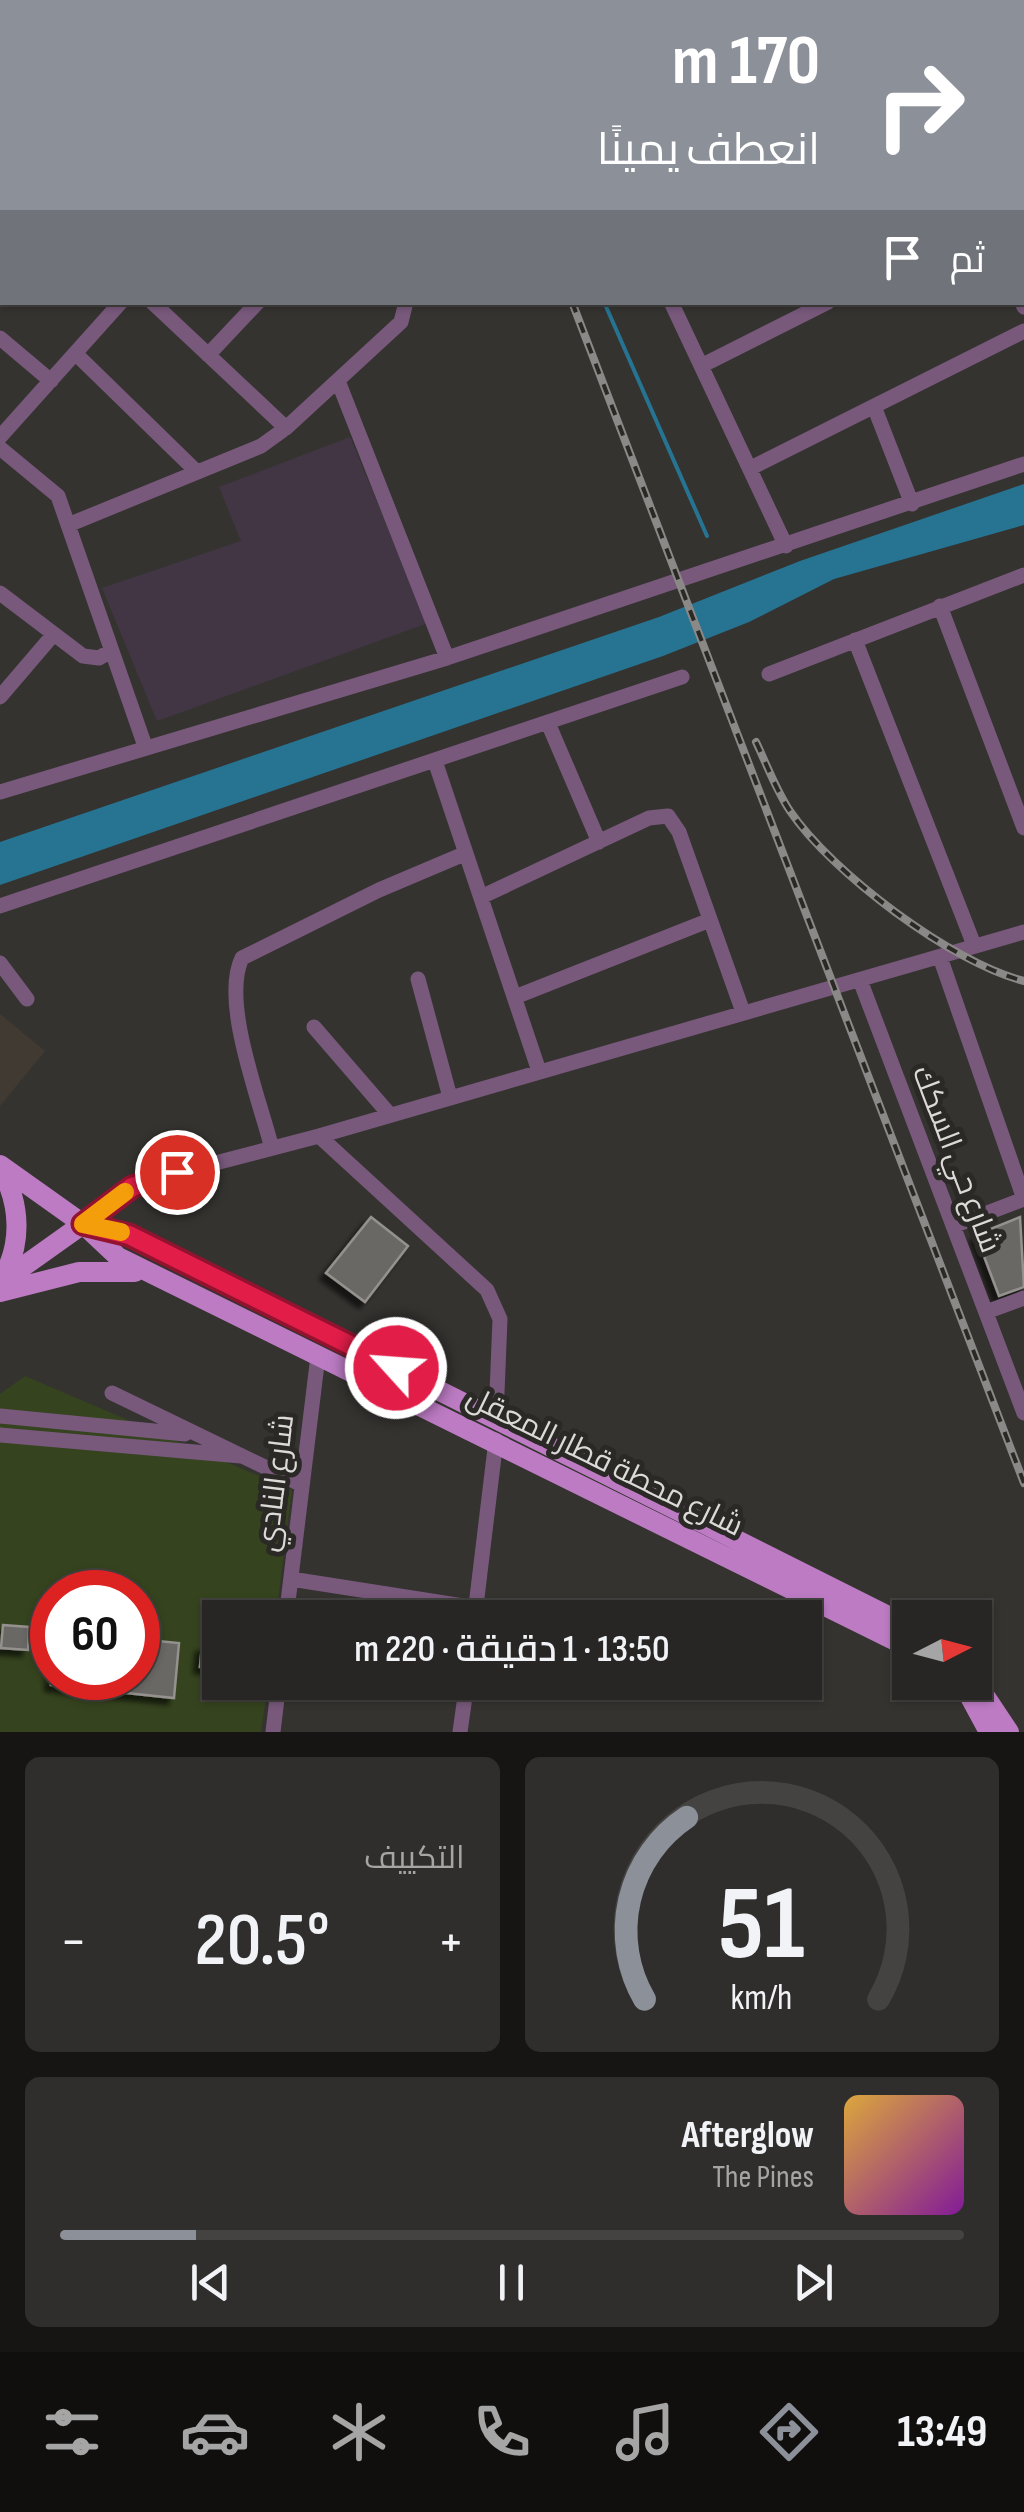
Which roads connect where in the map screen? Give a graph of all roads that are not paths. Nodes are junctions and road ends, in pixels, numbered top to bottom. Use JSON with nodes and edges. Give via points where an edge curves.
{"nodes":[{"id":1,"x":118,"y":305,"type":"edge"},
{"id":2,"x":155,"y":305,"type":"edge"},
{"id":3,"x":255,"y":305,"type":"edge"},
{"id":4,"x":405,"y":305,"type":"edge"},
{"id":5,"x":673,"y":305,"type":"edge"},
{"id":6,"x":799,"y":309,"type":"edge"},
{"id":7,"x":1024,"y":332,"type":"edge"},
{"id":8,"x":0,"y":338,"type":"edge"},
{"id":9,"x":76,"y":354,"type":"junction"},
{"id":10,"x":208,"y":354,"type":"junction"},
{"id":11,"x":703,"y":365,"type":"junction"},
{"id":12,"x":338,"y":380,"type":"junction"},
{"id":13,"x":50,"y":381,"type":"junction"},
{"id":14,"x":875,"y":409,"type":"junction"},
{"id":15,"x":286,"y":428,"type":"junction"},
{"id":16,"x":0,"y":437,"type":"edge"},
{"id":17,"x":0,"y":448,"type":"edge"},
{"id":18,"x":1024,"y":464,"type":"edge"},
{"id":19,"x":752,"y":468,"type":"junction"},
{"id":20,"x":196,"y":472,"type":"junction"},
{"id":21,"x":912,"y":504,"type":"junction"},
{"id":22,"x":68,"y":524,"type":"junction"},
{"id":23,"x":786,"y":546,"type":"junction"},
{"id":24,"x":1024,"y":574,"type":"edge"},
{"id":25,"x":0,"y":593,"type":"edge"},
{"id":26,"x":940,"y":606,"type":"junction"},
{"id":27,"x":53,"y":636,"type":"junction"},
{"id":28,"x":855,"y":640,"type":"junction"},
{"id":29,"x":109,"y":652,"type":"junction"},
{"id":30,"x":448,"y":658,"type":"junction"},
{"id":31,"x":768,"y":674,"type":"dead end"},
{"id":32,"x":682,"y":678,"type":"dead end"},
{"id":33,"x":0,"y":697,"type":"edge"},
{"id":34,"x":548,"y":723,"type":"junction"},
{"id":35,"x":146,"y":746,"type":"junction"},
{"id":36,"x":435,"y":761,"type":"junction"},
{"id":37,"x":0,"y":792,"type":"edge"},
{"id":38,"x":1024,"y":828,"type":"edge"},
{"id":39,"x":598,"y":842,"type":"junction"},
{"id":40,"x":464,"y":854,"type":"junction"},
{"id":41,"x":481,"y":898,"type":"junction"},
{"id":42,"x":0,"y":906,"type":"edge"},
{"id":43,"x":710,"y":920,"type":"junction"},
{"id":44,"x":1024,"y":932,"type":"edge"},
{"id":45,"x":974,"y":946,"type":"junction"},
{"id":46,"x":940,"y":957,"type":"junction"},
{"id":47,"x":0,"y":963,"type":"edge"},
{"id":48,"x":418,"y":979,"type":"dead end"},
{"id":49,"x":860,"y":980,"type":"junction"},
{"id":50,"x":515,"y":997,"type":"junction"},
{"id":51,"x":27,"y":999,"type":"dead end"},
{"id":52,"x":743,"y":1012,"type":"junction"},
{"id":53,"x":314,"y":1028,"type":"dead end"},
{"id":54,"x":539,"y":1071,"type":"junction"},
{"id":55,"x":450,"y":1098,"type":"junction"},
{"id":56,"x":390,"y":1115,"type":"junction"},
{"id":57,"x":320,"y":1136,"type":"junction"},
{"id":58,"x":271,"y":1145,"type":"junction"},
{"id":59,"x":0,"y":1166,"type":"edge"},
{"id":60,"x":1024,"y":1199,"type":"edge"},
{"id":61,"x":83,"y":1224,"type":"junction"},
{"id":62,"x":954,"y":1226,"type":"junction"},
{"id":63,"x":154,"y":1276,"type":"junction"},
{"id":64,"x":0,"y":1282,"type":"edge"},
{"id":65,"x":0,"y":1292,"type":"edge"},
{"id":66,"x":1024,"y":1298,"type":"edge"},
{"id":67,"x":986,"y":1312,"type":"junction"},
{"id":68,"x":318,"y":1356,"type":"junction"},
{"id":69,"x":112,"y":1394,"type":"dead end"},
{"id":70,"x":1024,"y":1413,"type":"edge"},
{"id":71,"x":0,"y":1416,"type":"edge"},
{"id":72,"x":496,"y":1417,"type":"junction"},
{"id":73,"x":0,"y":1435,"type":"edge"},
{"id":74,"x":199,"y":1436,"type":"junction"},
{"id":75,"x":496,"y":1440,"type":"junction"},
{"id":76,"x":240,"y":1456,"type":"junction"},
{"id":77,"x":302,"y":1486,"type":"junction"},
{"id":78,"x":291,"y":1579,"type":"junction"},
{"id":79,"x":288,"y":1600,"type":"edge"},
{"id":80,"x":405,"y":1600,"type":"edge"},
{"id":81,"x":477,"y":1600,"type":"edge"},
{"id":82,"x":892,"y":1618,"type":"edge"},
{"id":83,"x":892,"y":1639,"type":"edge"},
{"id":84,"x":277,"y":1700,"type":"edge"},
{"id":85,"x":464,"y":1700,"type":"edge"},
{"id":86,"x":972,"y":1700,"type":"edge"},
{"id":87,"x":988,"y":1700,"type":"edge"},
{"id":88,"x":273,"y":1732,"type":"edge"},
{"id":89,"x":460,"y":1732,"type":"edge"},
{"id":90,"x":990,"y":1732,"type":"edge"},
{"id":91,"x":1009,"y":1732,"type":"edge"}],
"edges":[{"from":1,"to":9,"type":"street"},
{"from":2,"to":10,"type":"street"},
{"from":3,"to":10,"type":"street"},
{"from":4,"to":12,"type":"street","via":[[401,322]]},
{"from":5,"to":11,"type":"street"},
{"from":6,"to":11,"type":"street"},
{"from":7,"to":14,"type":"street"},
{"from":8,"to":13,"type":"street"},
{"from":9,"to":13,"type":"street"},
{"from":9,"to":20,"type":"street"},
{"from":10,"to":15,"type":"street"},
{"from":11,"to":19,"type":"street"},
{"from":12,"to":15,"type":"street"},
{"from":12,"to":30,"type":"street"},
{"from":13,"to":16,"type":"street"},
{"from":14,"to":19,"type":"street"},
{"from":14,"to":21,"type":"street"},
{"from":15,"to":20,"type":"street"},
{"from":17,"to":22,"type":"street","via":[[58,496]]},
{"from":18,"to":21,"type":"street"},
{"from":19,"to":23,"type":"street"},
{"from":20,"to":22,"type":"street"},
{"from":21,"to":23,"type":"street"},
{"from":22,"to":29,"type":"street"},
{"from":23,"to":30,"type":"street"},
{"from":24,"to":26,"type":"street"},
{"from":25,"to":27,"type":"street"},
{"from":26,"to":28,"type":"street"},
{"from":26,"to":38,"type":"street"},
{"from":27,"to":29,"type":"street","via":[[83,656]]},
{"from":27,"to":33,"type":"street"},
{"from":28,"to":31,"type":"street"},
{"from":28,"to":45,"type":"street"},
{"from":29,"to":35,"type":"street"},
{"from":30,"to":35,"type":"street"},
{"from":32,"to":34,"type":"street"},
{"from":34,"to":36,"type":"street"},
{"from":34,"to":39,"type":"street"},
{"from":35,"to":37,"type":"street"},
{"from":36,"to":40,"type":"street"},
{"from":36,"to":42,"type":"street"},
{"from":39,"to":41,"type":"street"},
{"from":39,"to":43,"type":"street","via":[[668,816]]},
{"from":40,"to":41,"type":"street"},
{"from":40,"to":58,"type":"street","via":[[242,958],[233,975],[236,1010]]},
{"from":41,"to":50,"type":"street"},
{"from":43,"to":50,"type":"street"},
{"from":43,"to":52,"type":"street"},
{"from":44,"to":45,"type":"street"},
{"from":45,"to":46,"type":"street"},
{"from":46,"to":49,"type":"street"},
{"from":46,"to":60,"type":"street"},
{"from":47,"to":51,"type":"street"},
{"from":48,"to":55,"type":"street"},
{"from":49,"to":52,"type":"street"},
{"from":49,"to":62,"type":"street","name":"شارع حي السكك"},
{"from":50,"to":54,"type":"street"},
{"from":52,"to":54,"type":"street"},
{"from":53,"to":56,"type":"street"},
{"from":54,"to":55,"type":"street"},
{"from":55,"to":56,"type":"street"},
{"from":56,"to":57,"type":"street"},
{"from":57,"to":58,"type":"street"},
{"from":57,"to":72,"type":"street","via":[[487,1290],[500,1319]]},
{"from":58,"to":61,"type":"street","via":[[146,1181]]},
{"from":59,"to":61,"type":"main road"},
{"from":59,"to":64,"type":"main road","via":[[17,1226],[14,1256]]},
{"from":60,"to":62,"type":"street"},
{"from":61,"to":63,"type":"main road","name":"شارع محطة قطار المعقل","via":[[118,1257]]},
{"from":61,"to":64,"type":"main road"},
{"from":61,"to":72,"type":"main road","name":"شارع محطة قطار المعقل","via":[[129,1235]]},
{"from":62,"to":67,"type":"street","name":"شارع حي السكك"},
{"from":63,"to":65,"type":"main road","via":[[97,1270]]},
{"from":63,"to":68,"type":"main road","name":"شارع محطة قطار المعقل"},
{"from":66,"to":67,"type":"street"},
{"from":67,"to":70,"type":"street","name":"شارع حي السكك"},
{"from":68,"to":75,"type":"main road","name":"شارع محطة قطار المعقل"},
{"from":68,"to":77,"type":"street","name":"شارع النادي"},
{"from":69,"to":74,"type":"street"},
{"from":71,"to":74,"type":"street"},
{"from":72,"to":82,"type":"main road","name":"شارع محطة قطار المعقل"},
{"from":73,"to":76,"type":"street"},
{"from":74,"to":76,"type":"street"},
{"from":75,"to":81,"type":"street"},
{"from":75,"to":83,"type":"main road","name":"شارع محطة قطار المعقل"},
{"from":76,"to":77,"type":"street"},
{"from":77,"to":78,"type":"street","name":"شارع النادي"},
{"from":78,"to":79,"type":"street","name":"شارع النادي"},
{"from":78,"to":80,"type":"street"},
{"from":84,"to":88,"type":"street"},
{"from":85,"to":89,"type":"street"},
{"from":86,"to":90,"type":"main road"},
{"from":87,"to":91,"type":"main road"}]}
